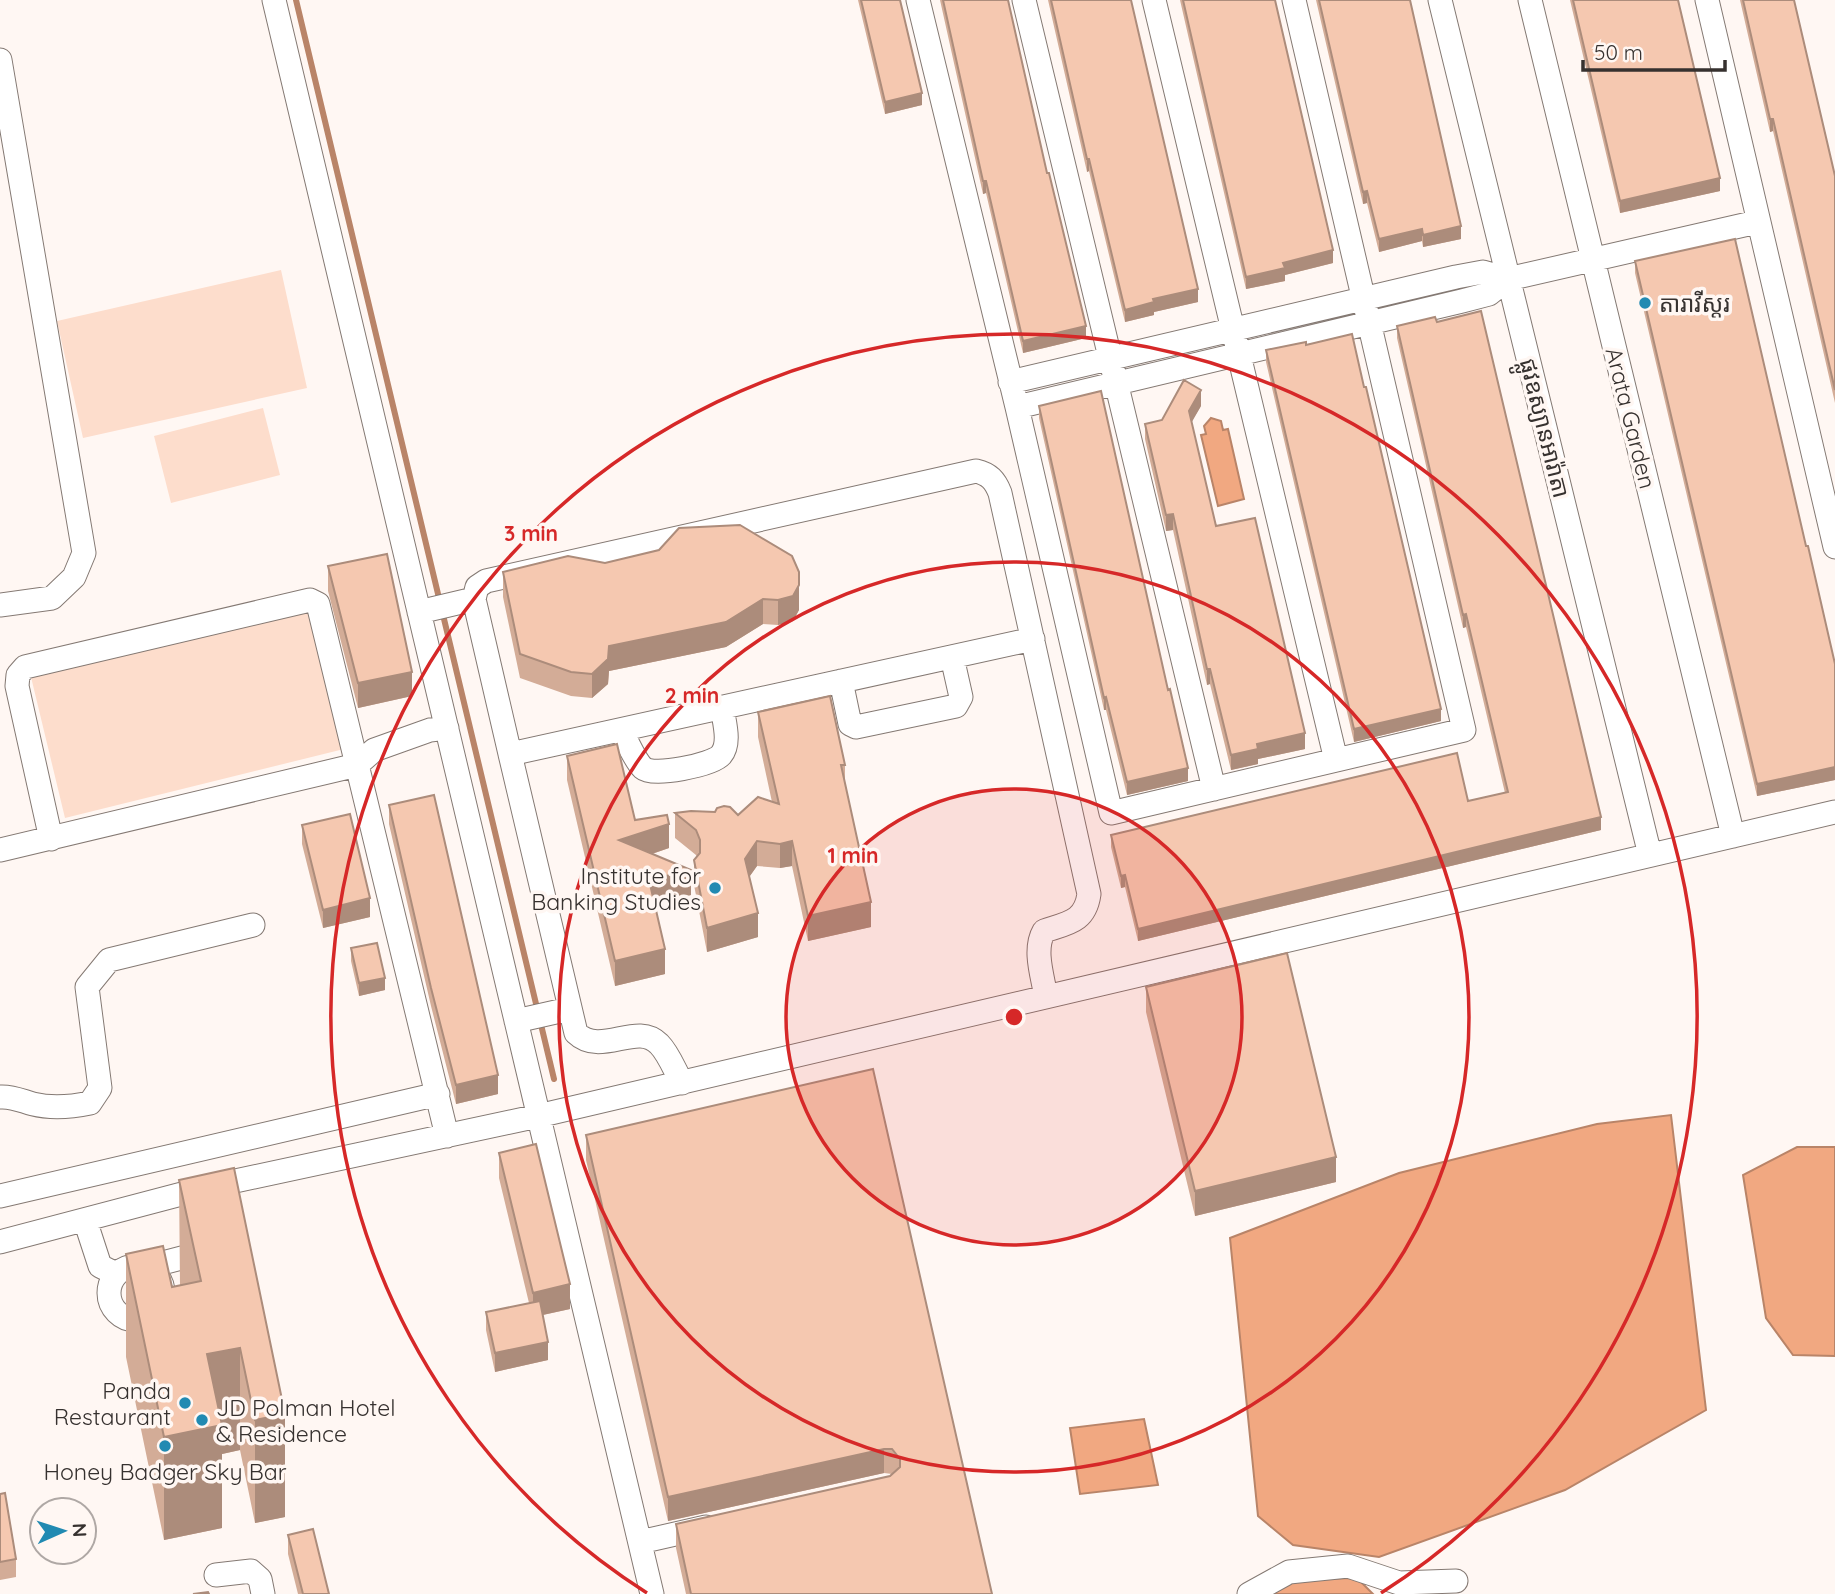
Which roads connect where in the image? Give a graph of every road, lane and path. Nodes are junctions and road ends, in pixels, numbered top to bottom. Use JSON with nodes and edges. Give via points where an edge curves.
{"nodes":[{"id":1,"x":274,"y":0,"type":"edge"},
{"id":2,"x":918,"y":0,"type":"edge"},
{"id":3,"x":1024,"y":0,"type":"edge"},
{"id":4,"x":1154,"y":0,"type":"edge"},
{"id":5,"x":1294,"y":0,"type":"edge"},
{"id":6,"x":1440,"y":0,"type":"edge"},
{"id":7,"x":1530,"y":0,"type":"edge"},
{"id":8,"x":1707,"y":0,"type":"edge"},
{"id":9,"x":0,"y":60,"type":"edge"},
{"id":10,"x":1757,"y":222,"type":"junction"},
{"id":11,"x":1593,"y":259,"type":"junction"},
{"id":12,"x":1508,"y":279,"type":"junction"},
{"id":13,"x":1363,"y":298,"type":"junction"},
{"id":14,"x":1369,"y":324,"type":"junction"},
{"id":15,"x":1233,"y":329,"type":"junction"},
{"id":16,"x":1239,"y":353,"type":"junction"},
{"id":17,"x":1111,"y":358,"type":"junction"},
{"id":18,"x":1010,"y":382,"type":"junction"},
{"id":19,"x":1117,"y":384,"type":"junction"},
{"id":20,"x":1017,"y":407,"type":"junction"},
{"id":21,"x":1835,"y":547,"type":"edge"},
{"id":22,"x":463,"y":602,"type":"junction"},
{"id":23,"x":0,"y":605,"type":"edge"},
{"id":24,"x":424,"y":611,"type":"junction"},
{"id":25,"x":1032,"y":639,"type":"junction"},
{"id":26,"x":952,"y":657,"type":"junction"},
{"id":27,"x":841,"y":681,"type":"junction"},
{"id":28,"x":722,"y":708,"type":"junction"},
{"id":29,"x":447,"y":728,"type":"junction"},
{"id":30,"x":621,"y":730,"type":"junction"},
{"id":31,"x":510,"y":754,"type":"junction"},
{"id":32,"x":1336,"y":760,"type":"junction"},
{"id":33,"x":357,"y":765,"type":"junction"},
{"id":34,"x":1214,"y":789,"type":"junction"},
{"id":35,"x":1835,"y":812,"type":"edge"},
{"id":36,"x":1733,"y":836,"type":"junction"},
{"id":37,"x":51,"y":839,"type":"junction"},
{"id":38,"x":0,"y":850,"type":"edge"},
{"id":39,"x":1650,"y":855,"type":"junction"},
{"id":40,"x":253,"y":925,"type":"dead end"},
{"id":41,"x":1046,"y":997,"type":"junction"},
{"id":42,"x":560,"y":1011,"type":"junction"},
{"id":43,"x":521,"y":1019,"type":"junction"},
{"id":44,"x":682,"y":1083,"type":"junction"},
{"id":45,"x":438,"y":1094,"type":"junction"},
{"id":46,"x":0,"y":1097,"type":"edge"},
{"id":47,"x":538,"y":1116,"type":"junction"},
{"id":48,"x":447,"y":1136,"type":"junction"},
{"id":49,"x":229,"y":1182,"type":"junction"},
{"id":50,"x":0,"y":1196,"type":"edge"},
{"id":51,"x":235,"y":1206,"type":"edge"},
{"id":52,"x":85,"y":1220,"type":"junction"},
{"id":53,"x":0,"y":1242,"type":"edge"},
{"id":54,"x":234,"y":1244,"type":"edge"},
{"id":55,"x":146,"y":1267,"type":"junction"},
{"id":56,"x":116,"y":1274,"type":"junction"},
{"id":57,"x":732,"y":1522,"type":"edge"},
{"id":58,"x":640,"y":1542,"type":"junction"},
{"id":59,"x":216,"y":1574,"type":"dead end"},
{"id":60,"x":1456,"y":1581,"type":"dead end"},
{"id":61,"x":263,"y":1594,"type":"edge"},
{"id":62,"x":652,"y":1594,"type":"edge"},
{"id":63,"x":1250,"y":1594,"type":"edge"}],
"edges":[{"from":1,"to":24,"type":"street"},
{"from":2,"to":18,"type":"street"},
{"from":3,"to":17,"type":"street"},
{"from":4,"to":15,"type":"street"},
{"from":5,"to":13,"type":"street"},
{"from":6,"to":12,"type":"street","name":"ផ្លូវឧស្យានអារ៉ាតា"},
{"from":7,"to":11,"type":"street","name":"Arata Garden"},
{"from":8,"to":10,"type":"street"},
{"from":9,"to":23,"type":"street","via":[[84,553],[74,576],[52,598]]},
{"from":10,"to":11,"type":"street"},
{"from":10,"to":21,"type":"street"},
{"from":11,"to":12,"type":"street"},
{"from":11,"to":36,"type":"street","name":"Arata Garden"},
{"from":12,"to":13,"type":"street","via":[[1483,272]]},
{"from":12,"to":14,"type":"street","via":[[1489,294]]},
{"from":12,"to":39,"type":"street","name":"ផ្លូវឧស្យានអារ៉ាតា"},
{"from":13,"to":14,"type":"street"},
{"from":13,"to":15,"type":"street"},
{"from":14,"to":16,"type":"street"},
{"from":14,"to":32,"type":"street","via":[[1464,730]]},
{"from":15,"to":16,"type":"street"},
{"from":15,"to":17,"type":"street"},
{"from":16,"to":19,"type":"street"},
{"from":16,"to":32,"type":"street"},
{"from":17,"to":18,"type":"street"},
{"from":17,"to":19,"type":"street"},
{"from":18,"to":20,"type":"street"},
{"from":19,"to":20,"type":"street"},
{"from":19,"to":34,"type":"street"},
{"from":20,"to":34,"type":"street","via":[[1111,813]]},
{"from":22,"to":24,"type":"street"},
{"from":22,"to":25,"type":"street","via":[[486,581],[976,471],[987,473],[1000,493]]},
{"from":22,"to":31,"type":"street"},
{"from":24,"to":29,"type":"street"},
{"from":25,"to":26,"type":"street"},
{"from":25,"to":41,"type":"street","via":[[1089,894],[1080,916],[1044,931],[1040,938]]},
{"from":26,"to":27,"type":"street"},
{"from":26,"to":27,"type":"street","via":[[961,697],[956,706],[856,727],[850,724]]},
{"from":27,"to":28,"type":"street"},
{"from":28,"to":30,"type":"street"},
{"from":28,"to":30,"type":"street","via":[[726,744],[721,755],[671,771],[642,768]]},
{"from":29,"to":33,"type":"street","via":[[374,750]]},
{"from":29,"to":43,"type":"street"},
{"from":30,"to":31,"type":"street"},
{"from":31,"to":42,"type":"street"},
{"from":32,"to":34,"type":"street"},
{"from":33,"to":37,"type":"street"},
{"from":33,"to":37,"type":"street","via":[[318,604],[310,600],[25,667],[17,686]]},
{"from":33,"to":45,"type":"street"},
{"from":35,"to":36,"type":"street"},
{"from":36,"to":39,"type":"street"},
{"from":37,"to":38,"type":"street"},
{"from":39,"to":41,"type":"street"},
{"from":40,"to":46,"type":"street","via":[[109,960],[87,987],[100,1088],[90,1103],[67,1108]]},
{"from":41,"to":44,"type":"street"},
{"from":42,"to":43,"type":"street"},
{"from":42,"to":44,"type":"street","via":[[583,1039],[592,1043],[643,1035],[659,1043]]},
{"from":43,"to":47,"type":"street"},
{"from":44,"to":47,"type":"street"},
{"from":45,"to":48,"type":"street"},
{"from":45,"to":50,"type":"street"},
{"from":47,"to":48,"type":"street"},
{"from":47,"to":58,"type":"street"},
{"from":48,"to":49,"type":"street"},
{"from":49,"to":51,"type":"street"},
{"from":49,"to":52,"type":"street"},
{"from":52,"to":53,"type":"street"},
{"from":52,"to":56,"type":"street","via":[[100,1266]]},
{"from":54,"to":55,"type":"street"},
{"from":55,"to":56,"type":"street","via":[[130,1266]]},
{"from":55,"to":56,"type":"street","via":[[155,1272],[163,1289],[160,1307],[145,1319],[127,1319],[113,1308],[108,1290]]},
{"from":57,"to":58,"type":"street"},
{"from":58,"to":62,"type":"street"},
{"from":59,"to":61,"type":"street","via":[[251,1571],[260,1579]]},
{"from":60,"to":63,"type":"street","via":[[1399,1583],[1348,1566],[1289,1572]]}]}
